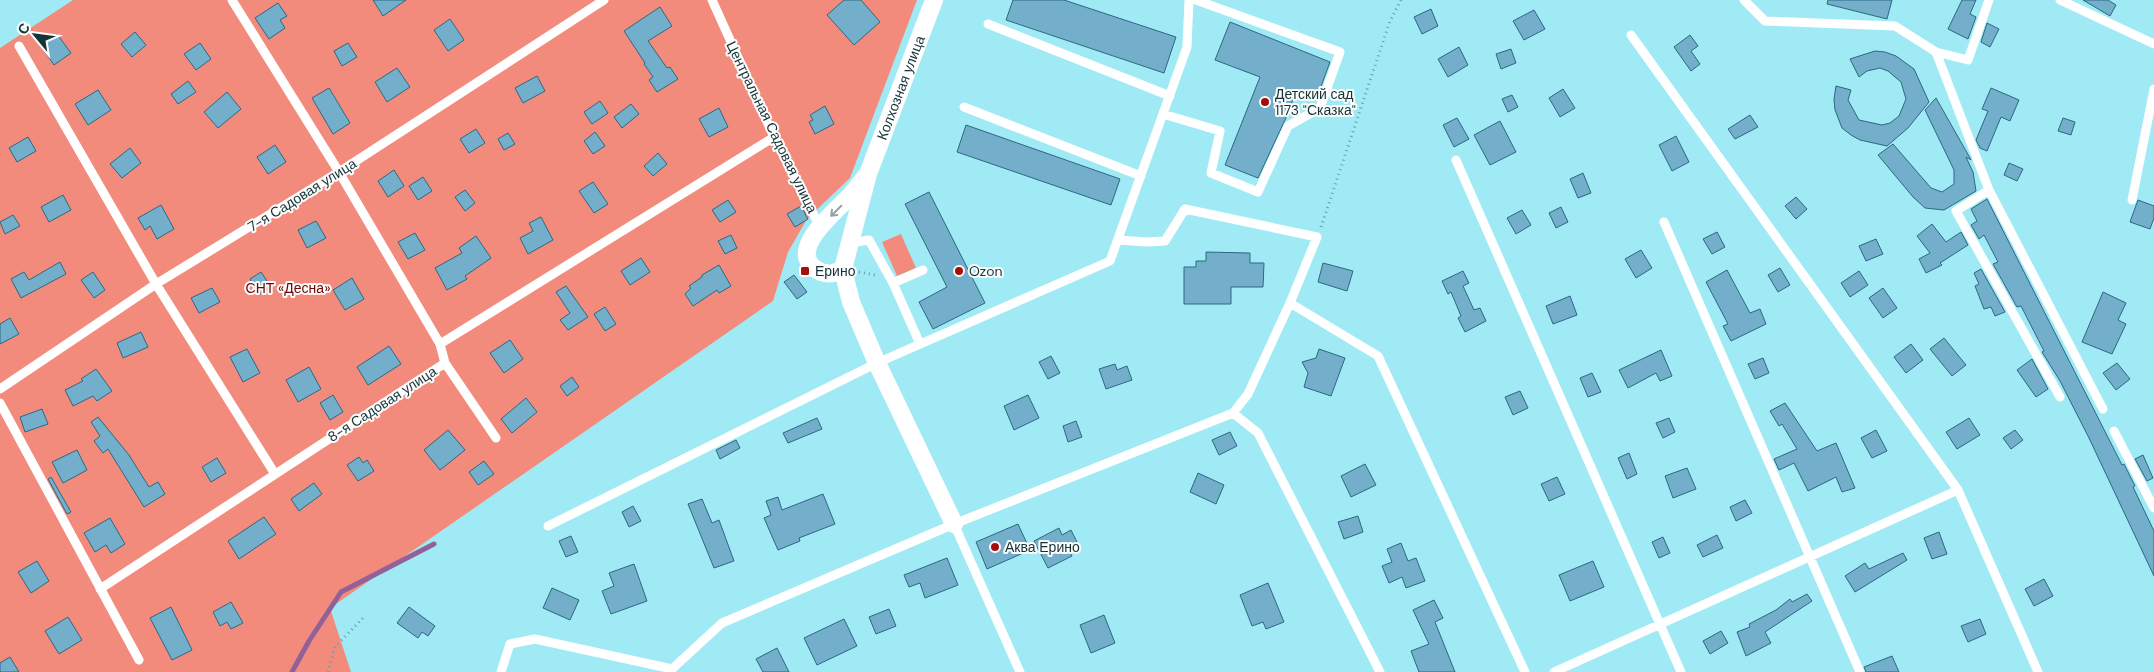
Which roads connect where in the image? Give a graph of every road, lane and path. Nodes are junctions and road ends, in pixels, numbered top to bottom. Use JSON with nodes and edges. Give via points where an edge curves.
{"nodes":[{"id":1,"x":232,"y":0,"type":"edge"},
{"id":2,"x":604,"y":0,"type":"edge"},
{"id":3,"x":712,"y":0,"type":"edge"},
{"id":4,"x":934,"y":0,"type":"edge"},
{"id":5,"x":1189,"y":0,"type":"edge"},
{"id":6,"x":1196,"y":0,"type":"edge"},
{"id":7,"x":1401,"y":0,"type":"edge"},
{"id":8,"x":1744,"y":0,"type":"edge"},
{"id":9,"x":1990,"y":0,"type":"edge"},
{"id":10,"x":2060,"y":0,"type":"edge"},
{"id":11,"x":988,"y":24,"type":"dead end"},
{"id":12,"x":1631,"y":35,"type":"dead end"},
{"id":13,"x":2154,"y":44,"type":"edge"},
{"id":14,"x":19,"y":46,"type":"dead end"},
{"id":15,"x":1936,"y":52,"type":"junction"},
{"id":16,"x":2154,"y":90,"type":"edge"},
{"id":17,"x":1170,"y":96,"type":"junction"},
{"id":18,"x":964,"y":107,"type":"dead end"},
{"id":19,"x":1163,"y":114,"type":"junction"},
{"id":20,"x":774,"y":136,"type":"junction"},
{"id":21,"x":1456,"y":160,"type":"dead end"},
{"id":22,"x":339,"y":172,"type":"junction"},
{"id":23,"x":868,"y":174,"type":"junction"},
{"id":24,"x":1141,"y":176,"type":"junction"},
{"id":25,"x":1989,"y":190,"type":"junction"},
{"id":26,"x":2132,"y":200,"type":"dead end"},
{"id":27,"x":1664,"y":222,"type":"dead end"},
{"id":28,"x":820,"y":227,"type":"junction"},
{"id":29,"x":1317,"y":237,"type":"junction"},
{"id":30,"x":1118,"y":240,"type":"junction"},
{"id":31,"x":850,"y":243,"type":"junction"},
{"id":32,"x":843,"y":269,"type":"junction"},
{"id":33,"x":923,"y":270,"type":"dead end"},
{"id":34,"x":891,"y":280,"type":"junction"},
{"id":35,"x":156,"y":284,"type":"junction"},
{"id":36,"x":1290,"y":304,"type":"junction"},
{"id":37,"x":440,"y":344,"type":"junction"},
{"id":38,"x":920,"y":344,"type":"junction"},
{"id":39,"x":445,"y":363,"type":"junction"},
{"id":40,"x":877,"y":363,"type":"junction"},
{"id":41,"x":0,"y":389,"type":"edge"},
{"id":42,"x":2060,"y":397,"type":"dead end"},
{"id":43,"x":0,"y":404,"type":"edge"},
{"id":44,"x":2103,"y":409,"type":"dead end"},
{"id":45,"x":1233,"y":413,"type":"junction"},
{"id":46,"x":2114,"y":431,"type":"dead end"},
{"id":47,"x":496,"y":438,"type":"dead end"},
{"id":48,"x":275,"y":474,"type":"junction"},
{"id":49,"x":1958,"y":490,"type":"junction"},
{"id":50,"x":2154,"y":508,"type":"edge"},
{"id":51,"x":954,"y":524,"type":"junction"},
{"id":52,"x":548,"y":526,"type":"dead end"},
{"id":53,"x":1809,"y":557,"type":"junction"},
{"id":54,"x":100,"y":589,"type":"junction"},
{"id":55,"x":365,"y":616,"type":"dead end"},
{"id":56,"x":1660,"y":624,"type":"junction"},
{"id":57,"x":139,"y":660,"type":"dead end"},
{"id":58,"x":672,"y":671,"type":"edge"},
{"id":59,"x":328,"y":672,"type":"edge"},
{"id":60,"x":501,"y":672,"type":"edge"},
{"id":61,"x":1020,"y":672,"type":"edge"},
{"id":62,"x":1380,"y":672,"type":"edge"},
{"id":63,"x":1525,"y":672,"type":"edge"},
{"id":64,"x":1554,"y":672,"type":"edge"},
{"id":65,"x":1681,"y":672,"type":"edge"},
{"id":66,"x":1860,"y":672,"type":"edge"},
{"id":67,"x":2038,"y":672,"type":"edge"}],
"edges":[{"from":1,"to":22,"type":"lane","name":"8-я Садовая улица"},
{"from":2,"to":22,"type":"lane","name":"7-я Садовая улица"},
{"from":3,"to":20,"type":"lane","name":"Центральная Садовая улица"},
{"from":4,"to":23,"type":"street","name":"Колхозная улица"},
{"from":5,"to":17,"type":"lane","via":[[1188,47]]},
{"from":6,"to":19,"type":"lane","via":[[1340,52],[1320,108],[1288,126],[1258,192],[1211,173],[1220,131]]},
{"from":7,"to":29,"type":"path","via":[[1390,21]]},
{"from":8,"to":15,"type":"lane","via":[[1765,21],[1895,26]]},
{"from":9,"to":15,"type":"lane","via":[[1968,60]]},
{"from":10,"to":13,"type":"lane"},
{"from":11,"to":17,"type":"lane"},
{"from":12,"to":49,"type":"lane"},
{"from":14,"to":35,"type":"lane"},
{"from":15,"to":25,"type":"lane"},
{"from":16,"to":26,"type":"lane"},
{"from":17,"to":19,"type":"lane"},
{"from":18,"to":24,"type":"lane"},
{"from":19,"to":24,"type":"lane"},
{"from":20,"to":28,"type":"lane","name":"Центральная Садовая улица"},
{"from":20,"to":37,"type":"lane"},
{"from":21,"to":56,"type":"lane"},
{"from":22,"to":35,"type":"lane","name":"7-я Садовая улица"},
{"from":22,"to":37,"type":"lane","name":"8-я Садовая улица"},
{"from":23,"to":28,"type":"street","name":"Колхозная улица","one_way":true},
{"from":23,"to":31,"type":"street","name":"Колхозная улица"},
{"from":24,"to":30,"type":"lane"},
{"from":25,"to":42,"type":"lane","via":[[1956,211]]},
{"from":25,"to":44,"type":"lane"},
{"from":27,"to":53,"type":"lane"},
{"from":28,"to":32,"type":"street","name":"Колхозная улица","via":[[809,242],[810,261],[824,273]]},
{"from":29,"to":30,"type":"lane","via":[[1185,209],[1165,241]]},
{"from":29,"to":36,"type":"lane"},
{"from":30,"to":38,"type":"lane","via":[[1110,261]]},
{"from":31,"to":32,"type":"street","name":"Колхозная улица"},
{"from":31,"to":34,"type":"lane","via":[[869,240]]},
{"from":32,"to":34,"type":"path"},
{"from":32,"to":40,"type":"street","via":[[851,302]]},
{"from":33,"to":34,"type":"lane"},
{"from":34,"to":38,"type":"lane"},
{"from":35,"to":41,"type":"lane","name":"7-я Садовая улица"},
{"from":35,"to":48,"type":"lane"},
{"from":36,"to":45,"type":"lane","via":[[1248,394]]},
{"from":36,"to":63,"type":"lane","via":[[1378,356]]},
{"from":37,"to":39,"type":"lane","name":"8-я Садовая улица"},
{"from":38,"to":40,"type":"lane"},
{"from":39,"to":47,"type":"lane"},
{"from":39,"to":48,"type":"lane","name":"8-я Садовая улица"},
{"from":40,"to":51,"type":"street"},
{"from":40,"to":52,"type":"lane"},
{"from":43,"to":54,"type":"lane"},
{"from":45,"to":51,"type":"lane"},
{"from":45,"to":62,"type":"lane","via":[[1258,433]]},
{"from":46,"to":50,"type":"lane"},
{"from":48,"to":54,"type":"lane","name":"8-я Садовая улица"},
{"from":49,"to":53,"type":"lane"},
{"from":49,"to":67,"type":"lane"},
{"from":51,"to":58,"type":"lane","via":[[722,623]]},
{"from":51,"to":61,"type":"lane"},
{"from":53,"to":56,"type":"lane"},
{"from":53,"to":66,"type":"lane"},
{"from":54,"to":57,"type":"lane"},
{"from":55,"to":59,"type":"path","via":[[336,647]]},
{"from":56,"to":64,"type":"lane"},
{"from":56,"to":65,"type":"lane"},
{"from":58,"to":60,"type":"lane","via":[[535,639],[510,644]]}]}
